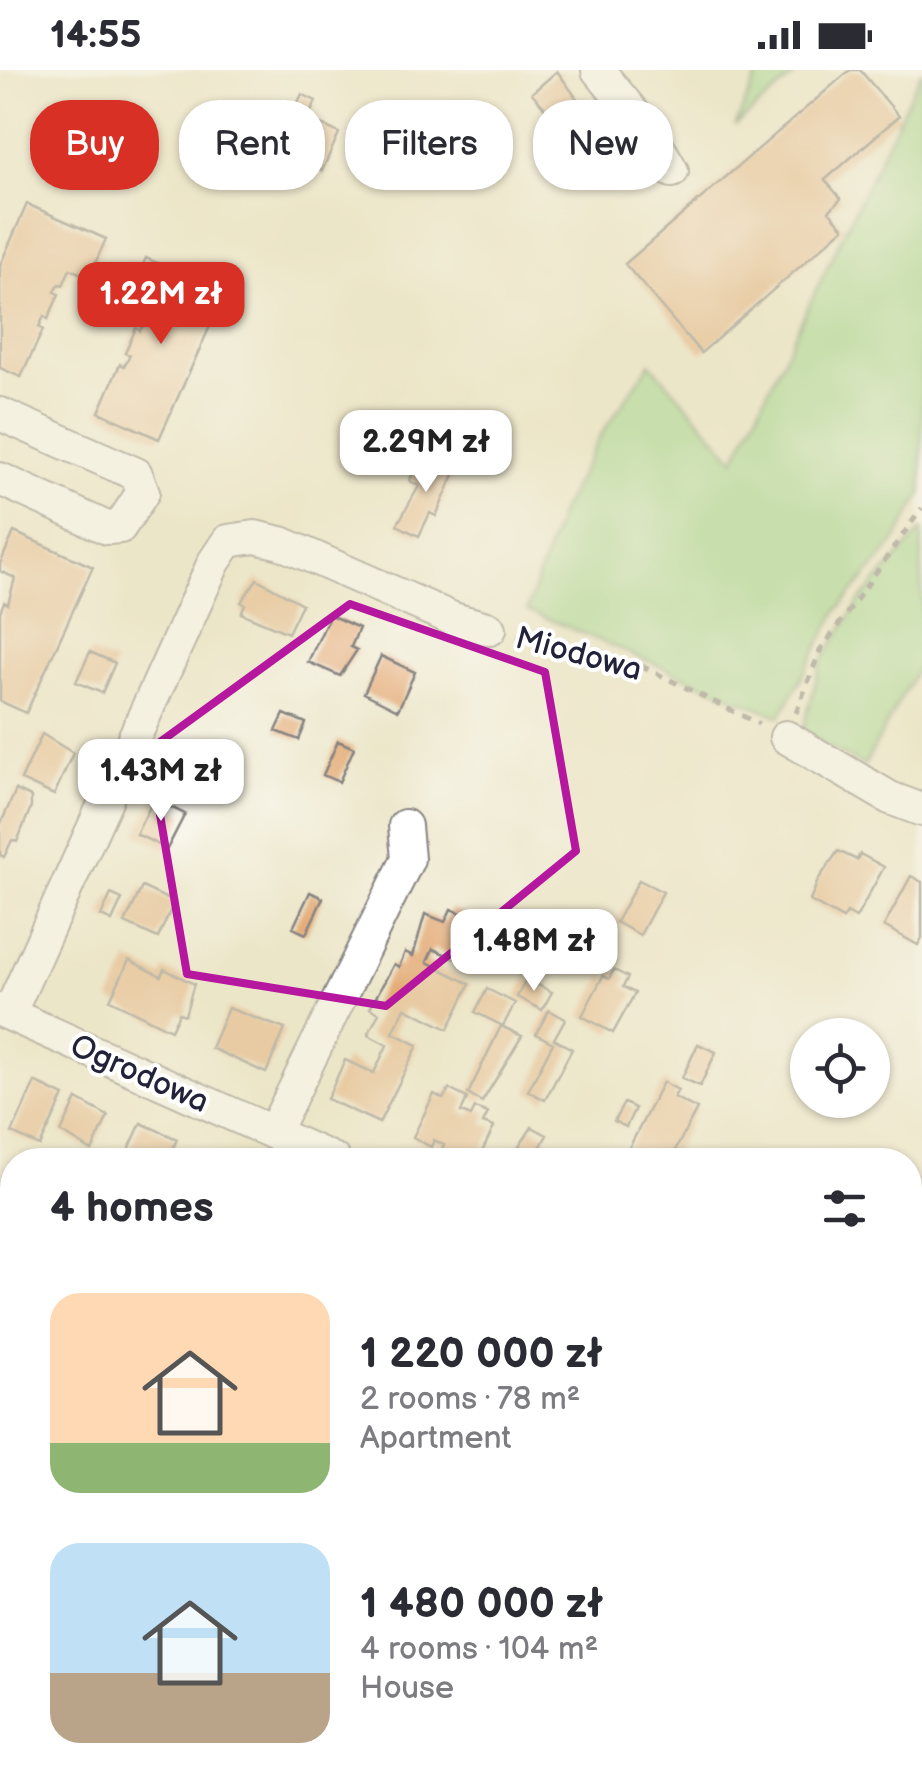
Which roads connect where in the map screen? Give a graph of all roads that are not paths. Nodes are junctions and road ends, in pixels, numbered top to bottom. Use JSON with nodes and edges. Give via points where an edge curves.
{"nodes":[{"id":1,"x":598,"y":70,"type":"edge"},
{"id":2,"x":623,"y":100,"type":"edge"},
{"id":3,"x":0,"y":414,"type":"edge"},
{"id":4,"x":0,"y":479,"type":"edge"},
{"id":5,"x":490,"y":629,"type":"road end"},
{"id":6,"x":786,"y":737,"type":"road end"},
{"id":7,"x":922,"y":810,"type":"edge"},
{"id":8,"x":405,"y":826,"type":"dead end"},
{"id":9,"x":4,"y":1012,"type":"edge"},
{"id":10,"x":273,"y":1133,"type":"junction"},
{"id":11,"x":307,"y":1148,"type":"edge"}],
"edges":[{"from":1,"to":2,"type":"street"},
{"from":3,"to":4,"type":"street","via":[[136,474],[142,492],[120,527],[107,528]]},
{"from":5,"to":9,"type":"street","name":"Miodowa","via":[[281,543],[255,537],[228,541]]},
{"from":6,"to":7,"type":"street"},
{"from":8,"to":10,"type":"street","via":[[408,859]]},
{"from":9,"to":10,"type":"street","name":"Ogrodowa"},
{"from":10,"to":11,"type":"street","name":"Ogrodowa"}]}
